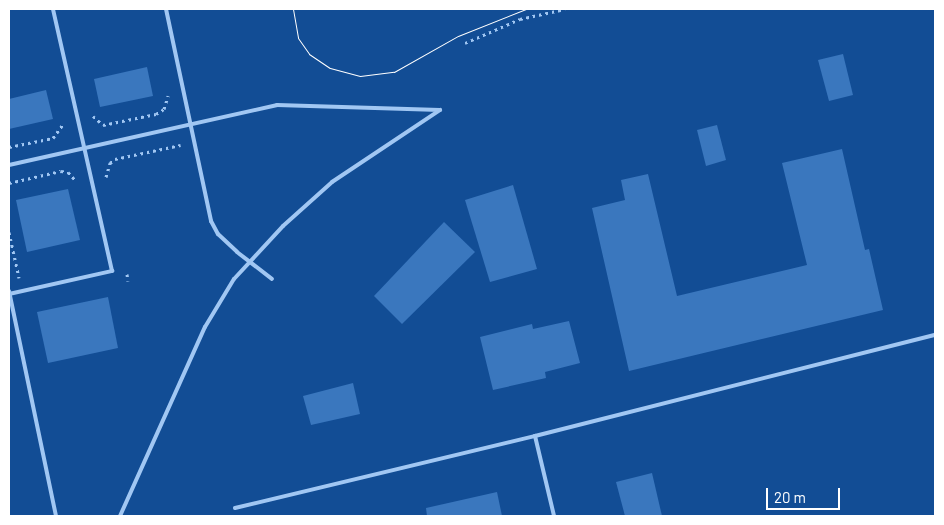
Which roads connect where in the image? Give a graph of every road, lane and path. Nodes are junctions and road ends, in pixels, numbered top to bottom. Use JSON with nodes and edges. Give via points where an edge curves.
{"nodes":[{"id":1,"x":53,"y":9,"type":"edge"},
{"id":2,"x":166,"y":9,"type":"edge"},
{"id":3,"x":565,"y":9,"type":"edge"},
{"id":4,"x":465,"y":43,"type":"dead end"},
{"id":5,"x":168,"y":94,"type":"dead end"},
{"id":6,"x":92,"y":110,"type":"dead end"},
{"id":7,"x":63,"y":118,"type":"dead end"},
{"id":8,"x":190,"y":124,"type":"junction"},
{"id":9,"x":194,"y":142,"type":"junction"},
{"id":10,"x":9,"y":147,"type":"edge"},
{"id":11,"x":84,"y":148,"type":"junction"},
{"id":12,"x":9,"y":165,"type":"edge"},
{"id":13,"x":9,"y":183,"type":"edge"},
{"id":14,"x":77,"y":184,"type":"dead end"},
{"id":15,"x":108,"y":185,"type":"dead end"},
{"id":16,"x":9,"y":232,"type":"edge"},
{"id":17,"x":126,"y":271,"type":"dead end"},
{"id":18,"x":272,"y":278,"type":"dead end"},
{"id":19,"x":128,"y":281,"type":"dead end"},
{"id":20,"x":22,"y":291,"type":"junction"},
{"id":21,"x":9,"y":293,"type":"edge"},
{"id":22,"x":935,"y":335,"type":"edge"},
{"id":23,"x":536,"y":436,"type":"junction"},
{"id":24,"x":235,"y":508,"type":"dead end"},
{"id":25,"x":56,"y":516,"type":"edge"},
{"id":26,"x":120,"y":516,"type":"edge"},
{"id":27,"x":554,"y":516,"type":"edge"}],
"edges":[{"from":1,"to":11,"type":"lane"},
{"from":2,"to":8,"type":"lane"},
{"from":3,"to":4,"type":"path","via":[[520,19]]},
{"from":5,"to":6,"type":"path","via":[[164,110],[118,123],[97,122]]},
{"from":7,"to":10,"type":"path","via":[[60,132],[54,138]]},
{"from":8,"to":9,"type":"lane"},
{"from":8,"to":11,"type":"lane"},
{"from":8,"to":26,"type":"lane","via":[[292,104],[440,110],[332,182],[283,226],[234,279],[205,327]]},
{"from":9,"to":15,"type":"path","via":[[115,159],[107,171]]},
{"from":9,"to":18,"type":"lane","bridge":true,"via":[[210,221],[218,234],[237,252]]},
{"from":11,"to":12,"type":"lane"},
{"from":11,"to":20,"type":"lane","via":[[112,271]]},
{"from":13,"to":14,"type":"path","via":[[61,171],[68,172]]},
{"from":16,"to":20,"type":"path"},
{"from":17,"to":19,"type":"path"},
{"from":20,"to":21,"type":"lane"},
{"from":21,"to":25,"type":"lane"},
{"from":22,"to":23,"type":"lane"},
{"from":23,"to":24,"type":"lane"},
{"from":23,"to":27,"type":"lane"}]}
